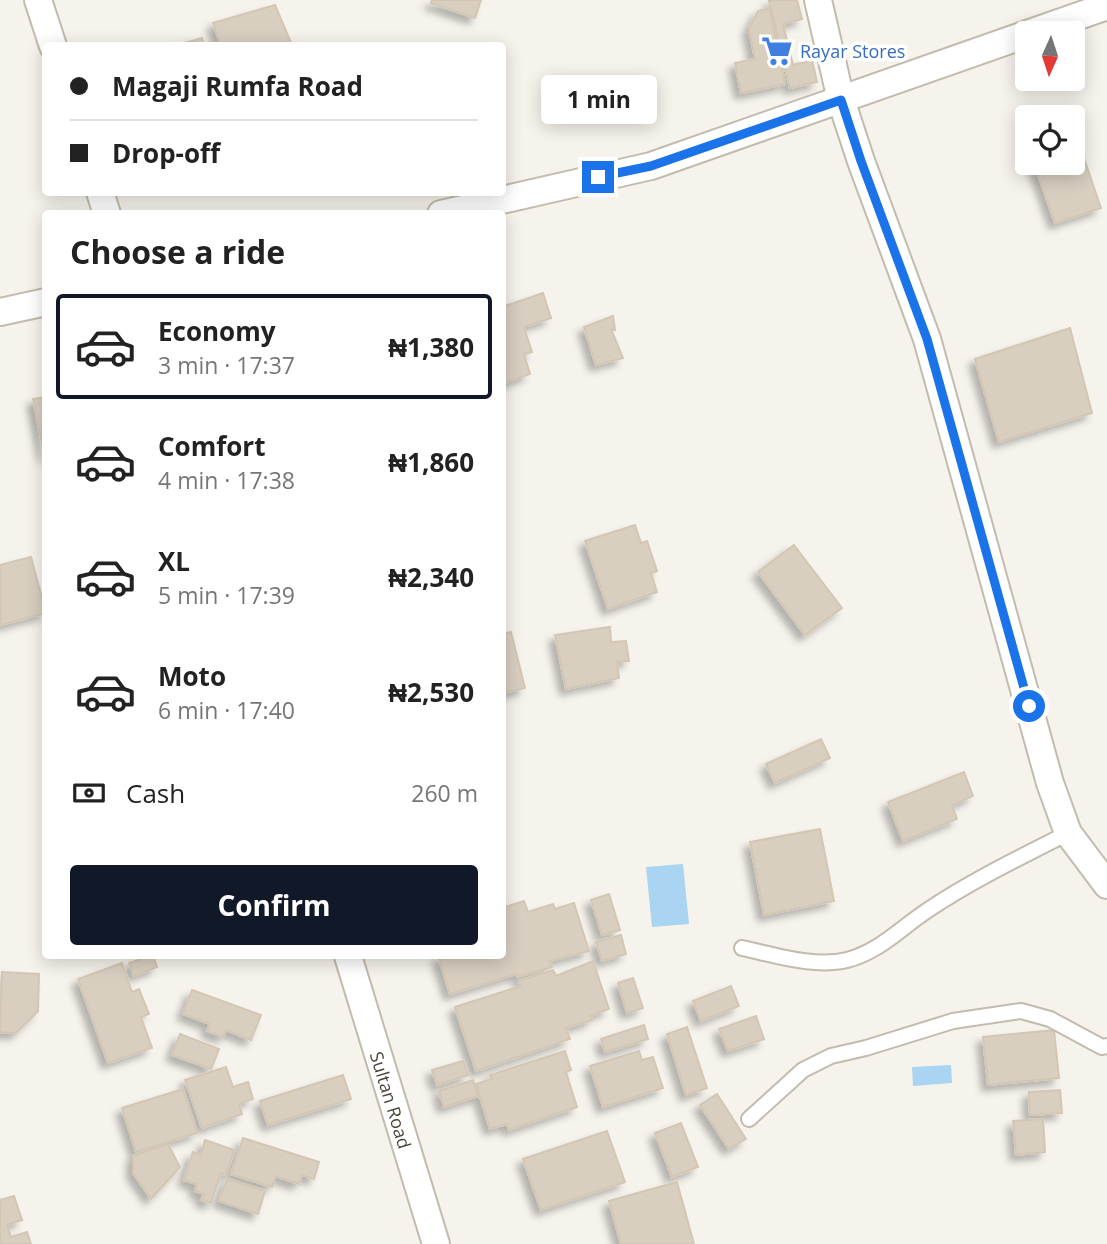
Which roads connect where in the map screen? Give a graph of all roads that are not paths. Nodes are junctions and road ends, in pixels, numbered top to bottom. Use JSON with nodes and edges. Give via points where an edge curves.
{"nodes":[{"id":1,"x":38,"y":0,"type":"edge"},
{"id":2,"x":818,"y":0,"type":"edge"},
{"id":3,"x":1107,"y":6,"type":"edge"},
{"id":4,"x":1065,"y":21,"type":"edge"},
{"id":5,"x":1015,"y":39,"type":"edge"},
{"id":6,"x":52,"y":42,"type":"edge"},
{"id":7,"x":841,"y":100,"type":"junction"},
{"id":8,"x":458,"y":210,"type":"edge"},
{"id":9,"x":42,"y":303,"type":"edge"},
{"id":10,"x":0,"y":312,"type":"edge"},
{"id":11,"x":1069,"y":833,"type":"junction"},
{"id":12,"x":1107,"y":885,"type":"edge"},
{"id":13,"x":742,"y":948,"type":"dead end"},
{"id":14,"x":349,"y":959,"type":"edge"},
{"id":15,"x":1107,"y":1046,"type":"edge"},
{"id":16,"x":749,"y":1119,"type":"dead end"},
{"id":17,"x":436,"y":1244,"type":"edge"}],
"edges":[{"from":1,"to":6,"type":"street"},
{"from":2,"to":7,"type":"street"},
{"from":3,"to":4,"type":"street"},
{"from":5,"to":7,"type":"street"},
{"from":7,"to":8,"type":"street","via":[[651,166]]},
{"from":7,"to":11,"type":"street","via":[[927,339],[1050,783]]},
{"from":9,"to":10,"type":"street"},
{"from":11,"to":12,"type":"street"},
{"from":11,"to":13,"type":"lane","via":[[974,881],[868,953],[820,962]]},
{"from":14,"to":17,"type":"street","name":"Sultan Road"},
{"from":15,"to":16,"type":"lane","via":[[1050,1019],[1021,1011],[953,1021],[831,1056],[803,1070]]}]}
